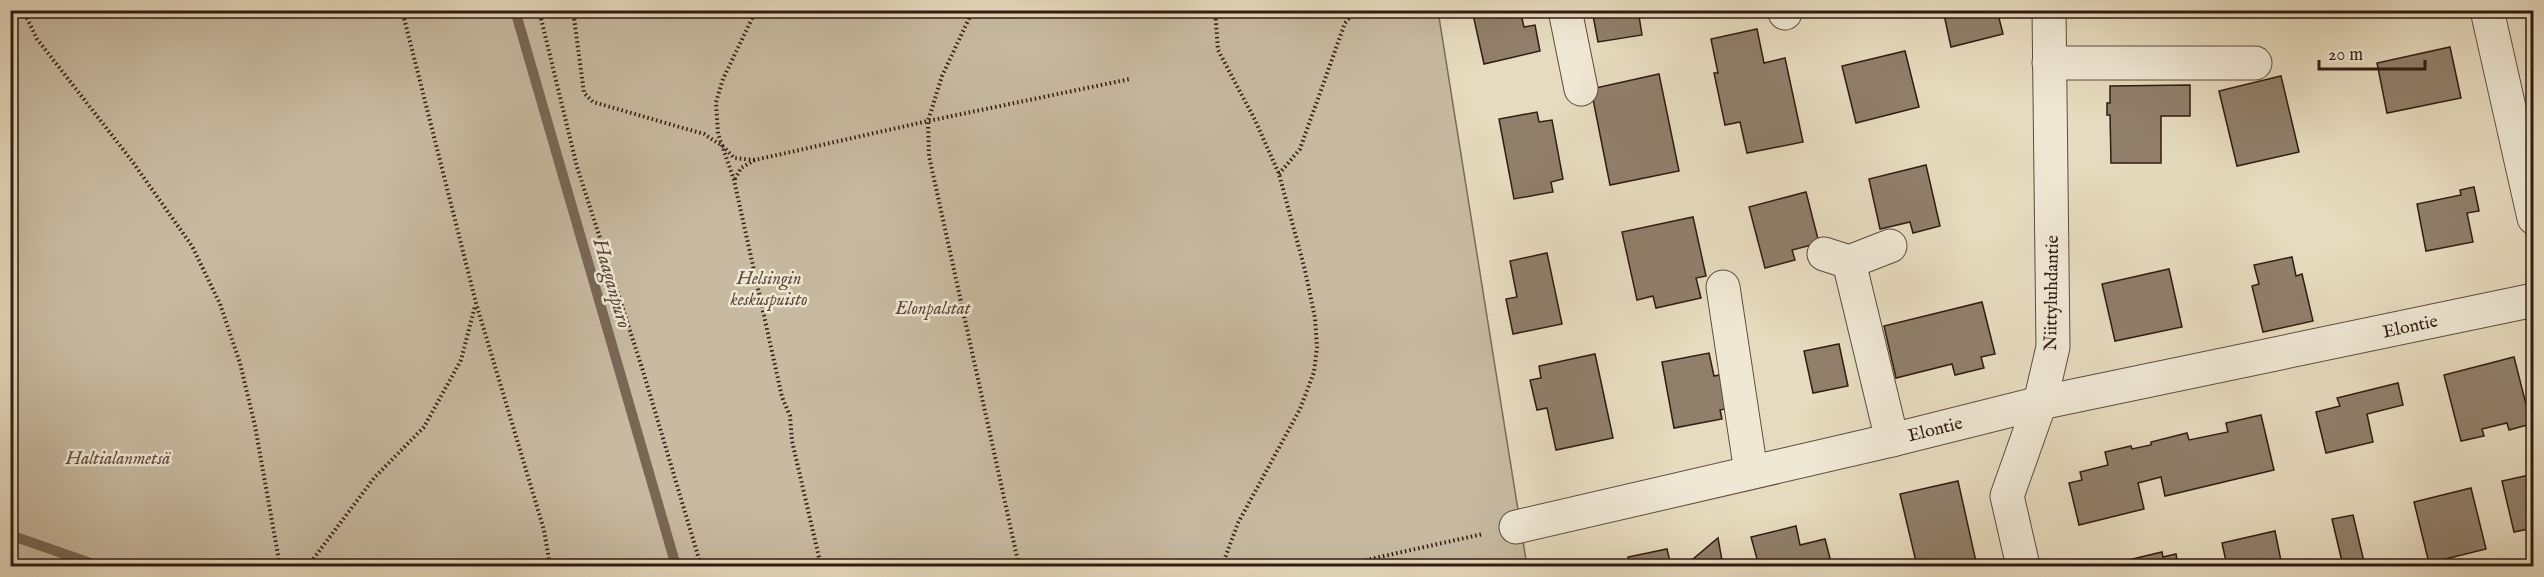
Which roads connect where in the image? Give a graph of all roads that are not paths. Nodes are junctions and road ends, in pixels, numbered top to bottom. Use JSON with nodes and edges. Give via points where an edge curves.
{"nodes":[{"id":1,"x":1565,"y":10,"type":"edge"},
{"id":2,"x":2049,"y":10,"type":"edge"},
{"id":3,"x":2487,"y":10,"type":"edge"},
{"id":4,"x":2049,"y":63,"type":"junction"},
{"id":5,"x":2255,"y":63,"type":"dead end"},
{"id":6,"x":1581,"y":89,"type":"dead end"},
{"id":7,"x":2534,"y":218,"type":"edge"},
{"id":8,"x":1890,"y":246,"type":"dead end"},
{"id":9,"x":1723,"y":287,"type":"dead end"},
{"id":10,"x":2534,"y":300,"type":"edge"},
{"id":11,"x":2040,"y":403,"type":"junction"},
{"id":12,"x":1892,"y":440,"type":"junction"},
{"id":13,"x":1751,"y":472,"type":"junction"},
{"id":14,"x":1516,"y":527,"type":"road end"},
{"id":15,"x":2023,"y":567,"type":"edge"}],
"edges":[{"from":1,"to":6,"type":"street"},
{"from":2,"to":4,"type":"street","name":"Niittyluhdantie"},
{"from":3,"to":7,"type":"street"},
{"from":4,"to":5,"type":"street"},
{"from":4,"to":11,"type":"street","name":"Niittyluhdantie","via":[[2053,347]]},
{"from":8,"to":12,"type":"street","via":[[1837,258]]},
{"from":9,"to":13,"type":"street"},
{"from":10,"to":11,"type":"street","name":"Elontie"},
{"from":11,"to":12,"type":"street","name":"Elontie"},
{"from":11,"to":15,"type":"street","name":"Niittyluhdantie","via":[[2007,496]]},
{"from":12,"to":13,"type":"street","name":"Elontie"},
{"from":13,"to":14,"type":"street","name":"Elontie"}]}
